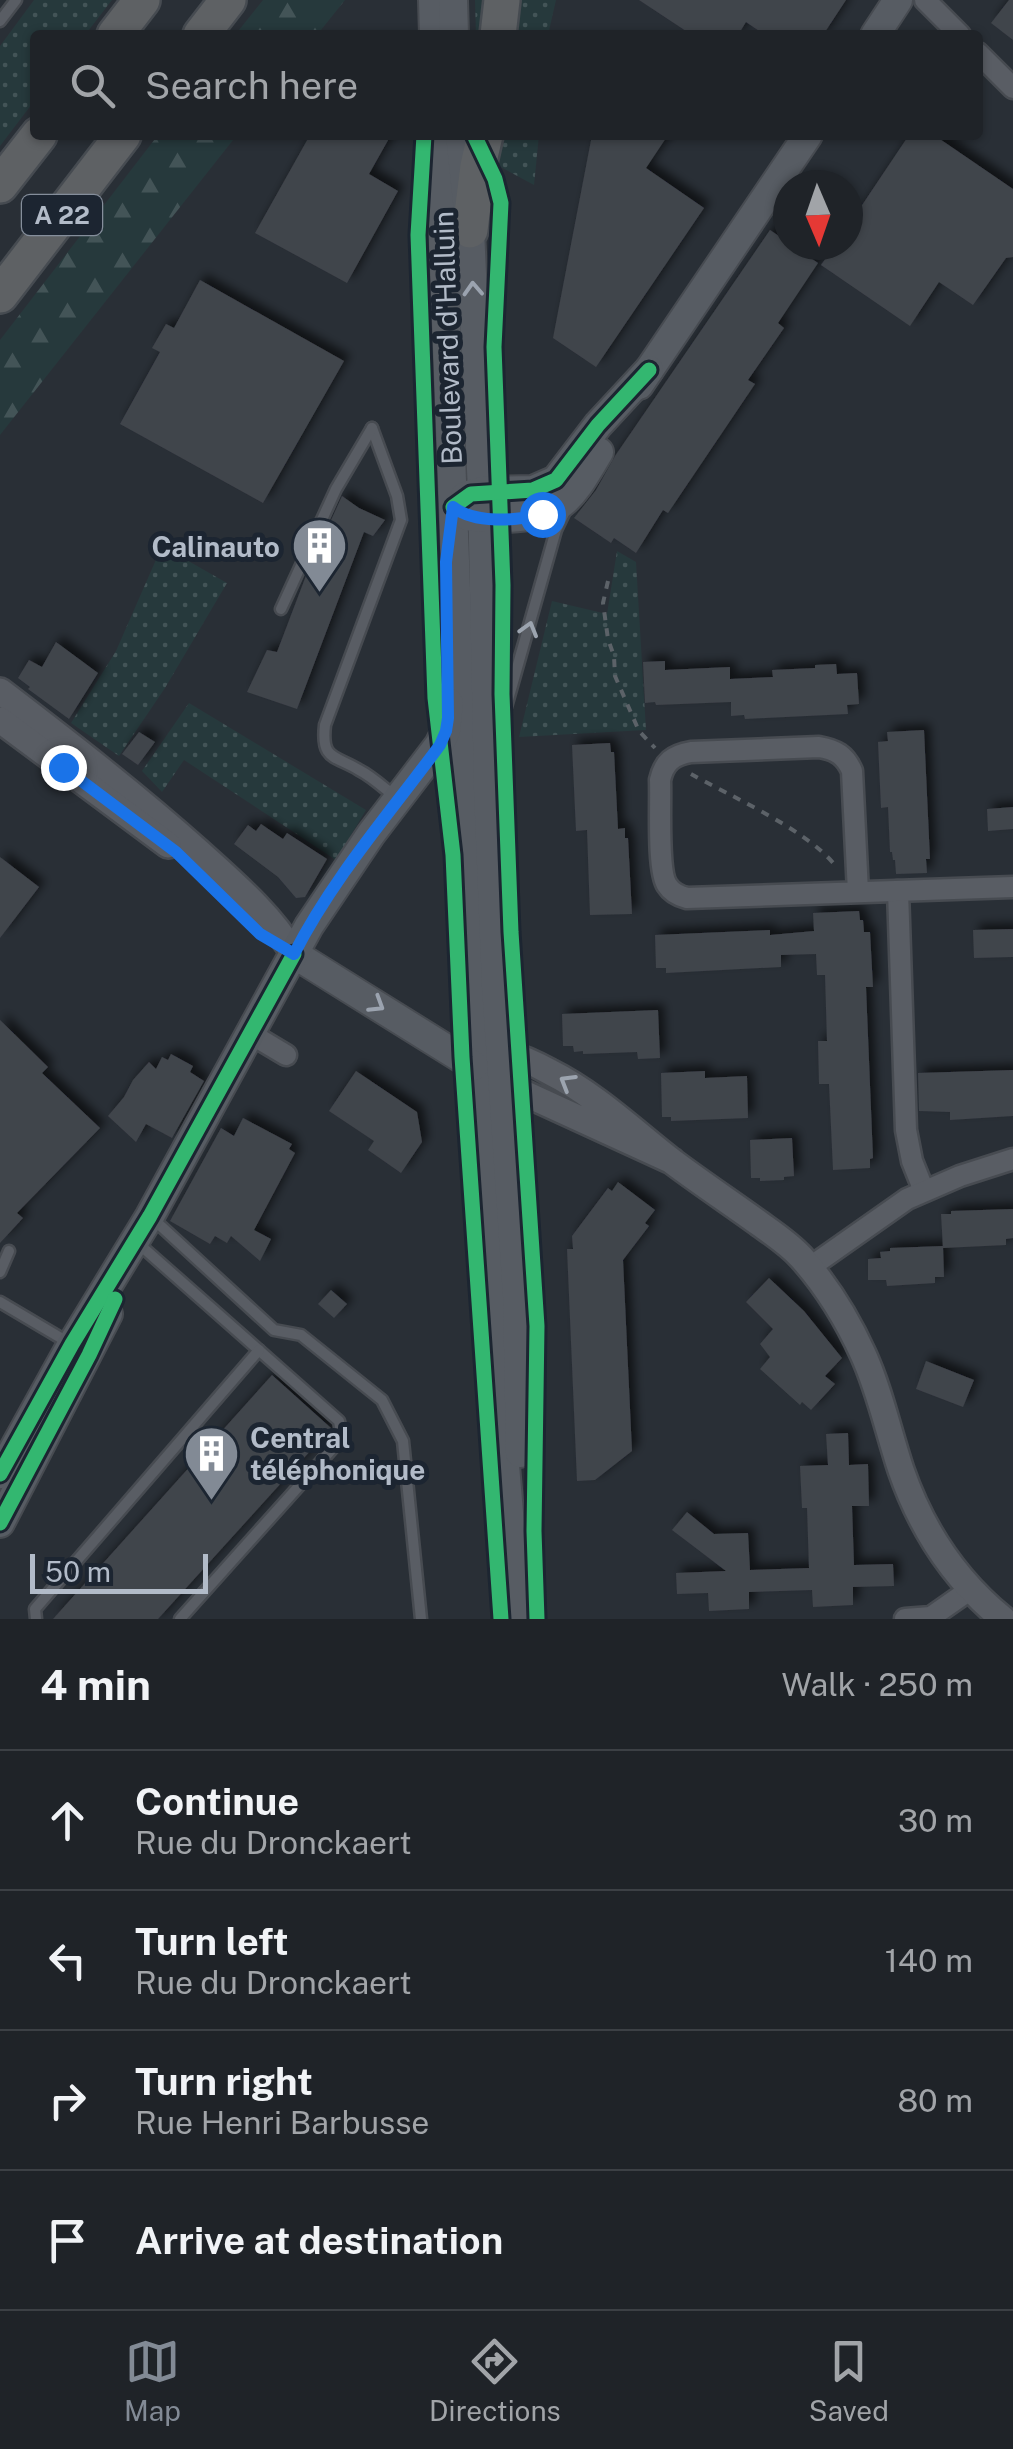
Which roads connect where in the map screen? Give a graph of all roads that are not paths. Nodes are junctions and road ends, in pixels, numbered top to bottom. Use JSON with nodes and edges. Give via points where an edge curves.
{"nodes":[{"id":1,"x":16,"y":0,"type":"edge"},
{"id":2,"x":142,"y":0,"type":"edge"},
{"id":3,"x":228,"y":0,"type":"edge"},
{"id":4,"x":424,"y":0,"type":"edge"},
{"id":5,"x":433,"y":0,"type":"edge"},
{"id":6,"x":453,"y":0,"type":"edge"},
{"id":7,"x":464,"y":0,"type":"edge"},
{"id":8,"x":502,"y":0,"type":"edge"},
{"id":9,"x":898,"y":0,"type":"edge"},
{"id":10,"x":925,"y":0,"type":"edge"},
{"id":11,"x":0,"y":21,"type":"edge"},
{"id":12,"x":119,"y":30,"type":"edge"},
{"id":13,"x":205,"y":30,"type":"edge"},
{"id":14,"x":425,"y":30,"type":"edge"},
{"id":15,"x":434,"y":30,"type":"edge"},
{"id":16,"x":454,"y":30,"type":"edge"},
{"id":17,"x":466,"y":30,"type":"edge"},
{"id":18,"x":499,"y":30,"type":"edge"},
{"id":19,"x":878,"y":30,"type":"edge"},
{"id":20,"x":955,"y":30,"type":"edge"},
{"id":21,"x":983,"y":58,"type":"edge"},
{"id":22,"x":1013,"y":88,"type":"edge"},
{"id":23,"x":35,"y":140,"type":"edge"},
{"id":24,"x":119,"y":140,"type":"edge"},
{"id":25,"x":424,"y":140,"type":"edge"},
{"id":26,"x":440,"y":140,"type":"edge"},
{"id":27,"x":475,"y":140,"type":"edge"},
{"id":28,"x":476,"y":140,"type":"edge"},
{"id":29,"x":805,"y":140,"type":"edge"},
{"id":30,"x":0,"y":185,"type":"edge"},
{"id":31,"x":470,"y":230,"type":"joint"},
{"id":32,"x":0,"y":295,"type":"edge"},
{"id":33,"x":649,"y":370,"type":"junction"},
{"id":34,"x":574,"y":492,"type":"junction"},
{"id":35,"x":491,"y":504,"type":"junction"},
{"id":36,"x":453,"y":507,"type":"junction"},
{"id":37,"x":281,"y":610,"type":"dead end"},
{"id":38,"x":0,"y":691,"type":"edge"},
{"id":39,"x":503,"y":719,"type":"junction"},
{"id":40,"x":0,"y":720,"type":"edge"},
{"id":41,"x":440,"y":745,"type":"junction"},
{"id":42,"x":488,"y":791,"type":"junction"},
{"id":43,"x":398,"y":799,"type":"junction"},
{"id":44,"x":1013,"y":887,"type":"edge"},
{"id":45,"x":898,"y":891,"type":"junction"},
{"id":46,"x":858,"y":892,"type":"junction"},
{"id":47,"x":294,"y":954,"type":"junction"},
{"id":48,"x":251,"y":1034,"type":"junction"},
{"id":49,"x":286,"y":1055,"type":"dead end"},
{"id":50,"x":510,"y":1055,"type":"junction"},
{"id":51,"x":468,"y":1061,"type":"junction"},
{"id":52,"x":512,"y":1087,"type":"junction"},
{"id":53,"x":1013,"y":1159,"type":"edge"},
{"id":54,"x":672,"y":1161,"type":"junction"},
{"id":55,"x":924,"y":1190,"type":"junction"},
{"id":56,"x":150,"y":1216,"type":"junction"},
{"id":57,"x":140,"y":1245,"type":"junction"},
{"id":58,"x":9,"y":1251,"type":"dead end"},
{"id":59,"x":809,"y":1268,"type":"junction"},
{"id":60,"x":0,"y":1272,"type":"edge"},
{"id":61,"x":0,"y":1302,"type":"edge"},
{"id":62,"x":80,"y":1350,"type":"junction"},
{"id":63,"x":259,"y":1350,"type":"junction"},
{"id":64,"x":0,"y":1474,"type":"edge"},
{"id":65,"x":0,"y":1523,"type":"edge"},
{"id":66,"x":971,"y":1589,"type":"junction"},
{"id":67,"x":36,"y":1619,"type":"edge"},
{"id":68,"x":180,"y":1619,"type":"edge"},
{"id":69,"x":420,"y":1619,"type":"edge"},
{"id":70,"x":501,"y":1619,"type":"edge"},
{"id":71,"x":519,"y":1619,"type":"edge"},
{"id":72,"x":536,"y":1619,"type":"edge"},
{"id":73,"x":906,"y":1619,"type":"edge"},
{"id":74,"x":1003,"y":1619,"type":"edge"}],
"edges":[{"from":1,"to":11,"type":"lane"},
{"from":2,"to":12,"type":"highway"},
{"from":3,"to":13,"type":"highway"},
{"from":4,"to":14,"type":"lane"},
{"from":5,"to":15,"type":"main road"},
{"from":6,"to":16,"type":"main road"},
{"from":7,"to":17,"type":"lane"},
{"from":8,"to":18,"type":"highway"},
{"from":9,"to":19,"type":"main road"},
{"from":10,"to":20,"type":"street"},
{"from":21,"to":22,"type":"street"},
{"from":23,"to":30,"type":"highway","number":"A 22"},
{"from":24,"to":32,"type":"highway","number":"A 22"},
{"from":25,"to":41,"type":"lane","via":[[418,236]]},
{"from":26,"to":36,"type":"main road","name":"Boulevard d'Halluin"},
{"from":27,"to":31,"type":"highway"},
{"from":28,"to":35,"type":"lane","via":[[501,204]]},
{"from":29,"to":33,"type":"main road"},
{"from":35,"to":31,"type":"main road","name":"Boulevard d'Halluin","one_way":true},
{"from":33,"to":34,"type":"main road"},
{"from":33,"to":35,"type":"main road","via":[[556,480]]},
{"from":34,"to":35,"type":"main road","via":[[542,514]]},
{"from":39,"to":34,"type":"lane","one_way":true,"via":[[556,530]]},
{"from":35,"to":36,"type":"main road","via":[[466,515]]},
{"from":35,"to":39,"type":"lane"},
{"from":35,"to":42,"type":"main road","name":"Boulevard d'Halluin"},
{"from":36,"to":41,"type":"main road","via":[[446,562],[448,718]]},
{"from":36,"to":51,"type":"main road","name":"Boulevard d'Halluin"},
{"from":37,"to":43,"type":"lane","via":[[372,428],[401,520],[323,743],[331,757]]},
{"from":38,"to":47,"type":"street","via":[[216,868],[281,932]]},
{"from":39,"to":42,"type":"lane"},
{"from":39,"to":50,"type":"lane"},
{"from":40,"to":47,"type":"street","via":[[176,852],[260,934]]},
{"from":41,"to":43,"type":"main road"},
{"from":41,"to":51,"type":"lane"},
{"from":42,"to":50,"type":"main road","name":"Boulevard d'Halluin"},
{"from":43,"to":47,"type":"main road"},
{"from":44,"to":45,"type":"street"},
{"from":45,"to":46,"type":"street"},
{"from":45,"to":55,"type":"street","via":[[906,1130]]},
{"from":46,"to":46,"type":"street","via":[[687,898],[674,893],[662,870],[660,780],[668,762],[691,752],[819,748],[845,757],[852,771]]},
{"from":47,"to":48,"type":"main road"},
{"from":47,"to":51,"type":"main road","one_way":true},
{"from":48,"to":49,"type":"street"},
{"from":48,"to":56,"type":"main road"},
{"from":50,"to":51,"type":"street"},
{"from":50,"to":52,"type":"main road","name":"Boulevard d'Halluin"},
{"from":54,"to":50,"type":"street","one_way":true,"via":[[580,1090]]},
{"from":51,"to":52,"type":"street"},
{"from":51,"to":70,"type":"lane"},
{"from":51,"to":71,"type":"main road","name":"Boulevard d'Halluin"},
{"from":52,"to":54,"type":"street"},
{"from":52,"to":71,"type":"main road","name":"Boulevard d'Halluin"},
{"from":52,"to":72,"type":"lane","via":[[537,1326]]},
{"from":53,"to":55,"type":"street"},
{"from":54,"to":59,"type":"street","via":[[785,1242]]},
{"from":55,"to":59,"type":"street"},
{"from":56,"to":57,"type":"main road"},
{"from":56,"to":62,"type":"main road"},
{"from":56,"to":69,"type":"lane","via":[[274,1330],[300,1335],[382,1400],[403,1441]]},
{"from":57,"to":62,"type":"main road"},
{"from":57,"to":63,"type":"lane"},
{"from":58,"to":60,"type":"lane"},
{"from":59,"to":66,"type":"street","via":[[862,1352],[918,1510]]},
{"from":61,"to":62,"type":"lane"},
{"from":62,"to":64,"type":"main road"},
{"from":62,"to":65,"type":"main road"},
{"from":63,"to":67,"type":"lane","via":[[35,1609]]},
{"from":63,"to":68,"type":"lane","via":[[339,1420],[342,1438]]},
{"from":66,"to":73,"type":"street","via":[[931,1617]]},
{"from":66,"to":74,"type":"street"}]}
